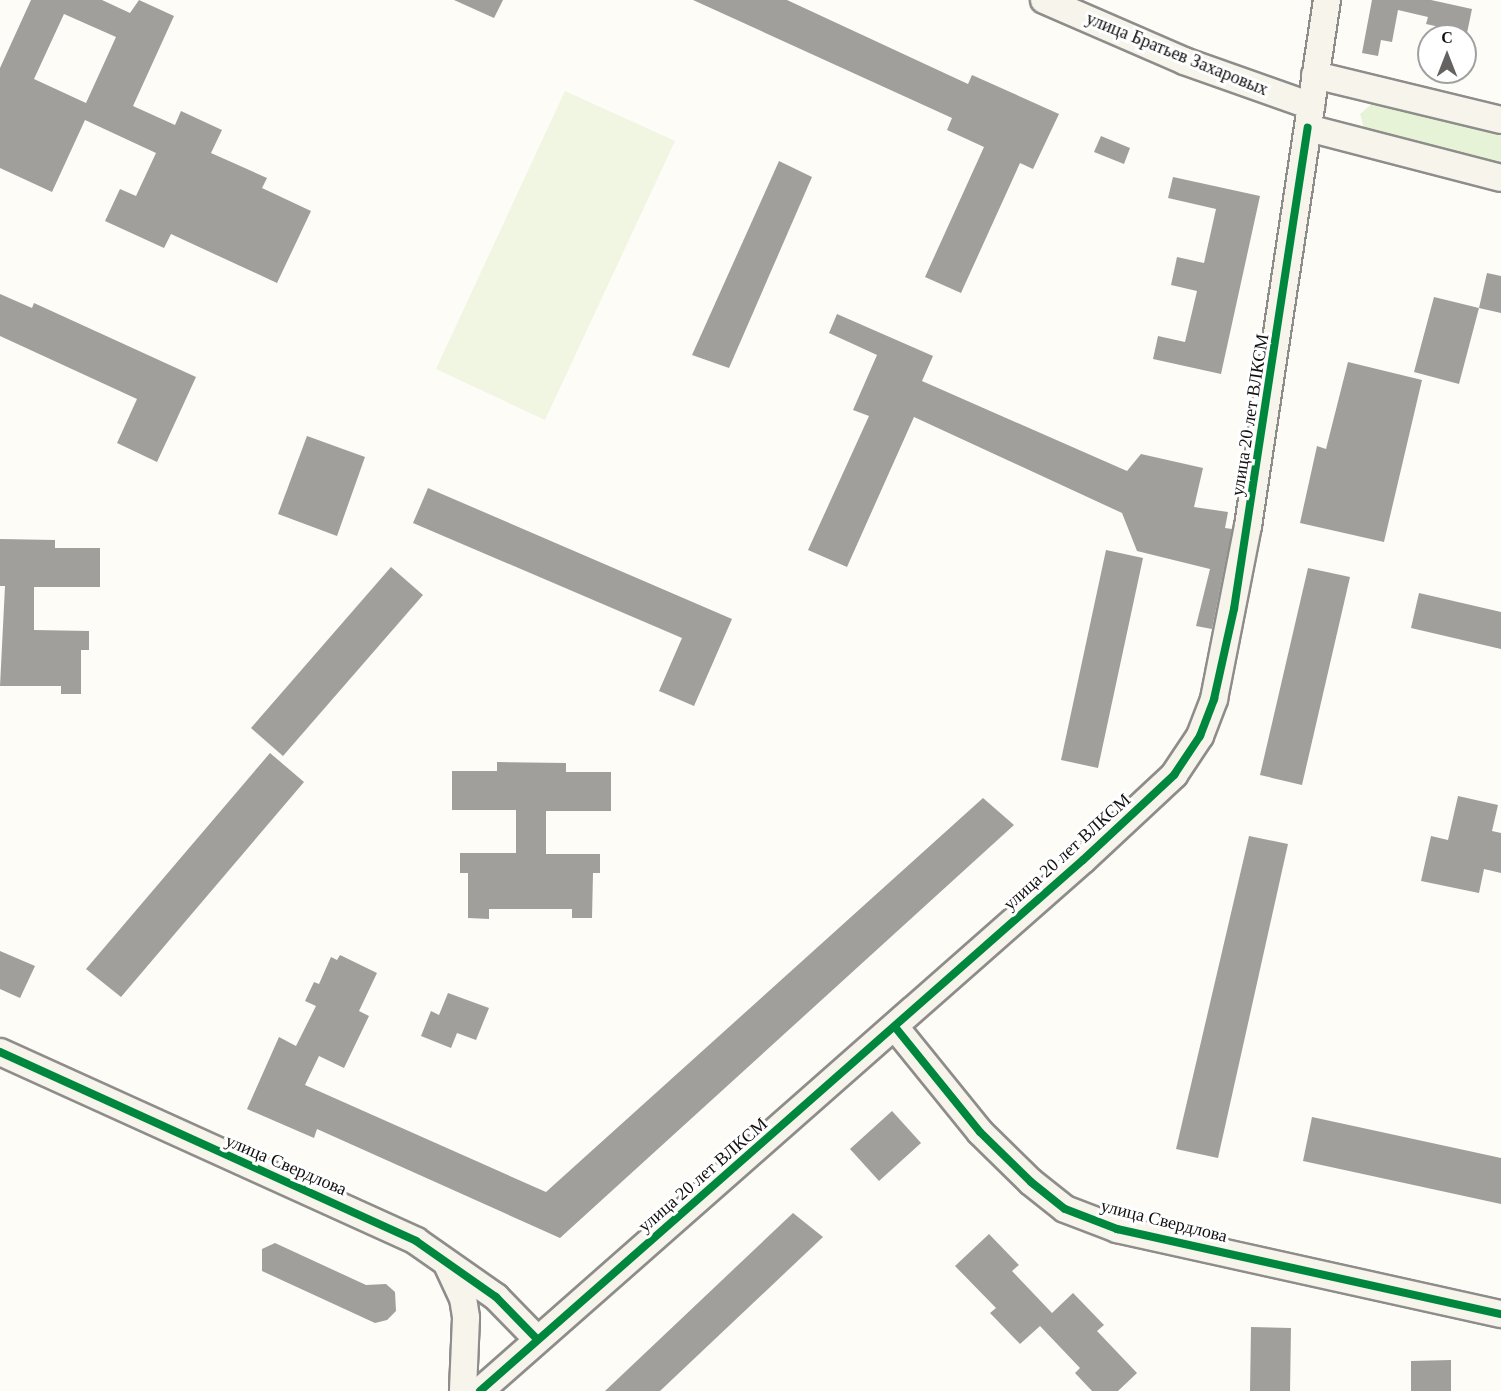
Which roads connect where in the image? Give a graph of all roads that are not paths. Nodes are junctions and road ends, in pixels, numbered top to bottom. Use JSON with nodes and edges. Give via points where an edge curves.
{"nodes":[{"id":1,"x":1044,"y":0,"type":"edge"},
{"id":2,"x":1327,"y":0,"type":"edge"},
{"id":3,"x":1315,"y":75,"type":"junction"},
{"id":4,"x":1310,"y":117,"type":"junction"},
{"id":5,"x":1501,"y":120,"type":"edge"},
{"id":6,"x":1501,"y":178,"type":"edge"},
{"id":7,"x":895,"y":1027,"type":"junction"},
{"id":8,"x":0,"y":1052,"type":"edge"},
{"id":9,"x":442,"y":1256,"type":"junction"},
{"id":10,"x":1501,"y":1314,"type":"edge"},
{"id":11,"x":537,"y":1339,"type":"junction"},
{"id":12,"x":464,"y":1391,"type":"edge"},
{"id":13,"x":480,"y":1391,"type":"edge"}],
"edges":[{"from":1,"to":4,"type":"street","name":"улица Братьев Захаровых"},
{"from":2,"to":3,"type":"street","name":"улица 20 лет ВЛКСМ"},
{"from":3,"to":4,"type":"street","name":"улица 20 лет ВЛКСМ"},
{"from":3,"to":5,"type":"street"},
{"from":4,"to":6,"type":"street","name":"улица Братьев Захаровых"},
{"from":4,"to":7,"type":"street","name":"улица 20 лет ВЛКСМ","via":[[1234,609],[1214,699],[1200,736],[1174,775]]},
{"from":7,"to":10,"type":"street","name":"улица Свердлова","via":[[980,1132],[1065,1209],[1117,1229]]},
{"from":7,"to":11,"type":"street","name":"улица 20 лет ВЛКСМ"},
{"from":8,"to":9,"type":"street","name":"улица Свердлова","via":[[378,1221]]},
{"from":9,"to":11,"type":"street","name":"улица Свердлова","via":[[496,1297]]},
{"from":9,"to":12,"type":"street","via":[[464,1298]]},
{"from":11,"to":13,"type":"street","name":"улица 20 лет ВЛКСМ"}]}
